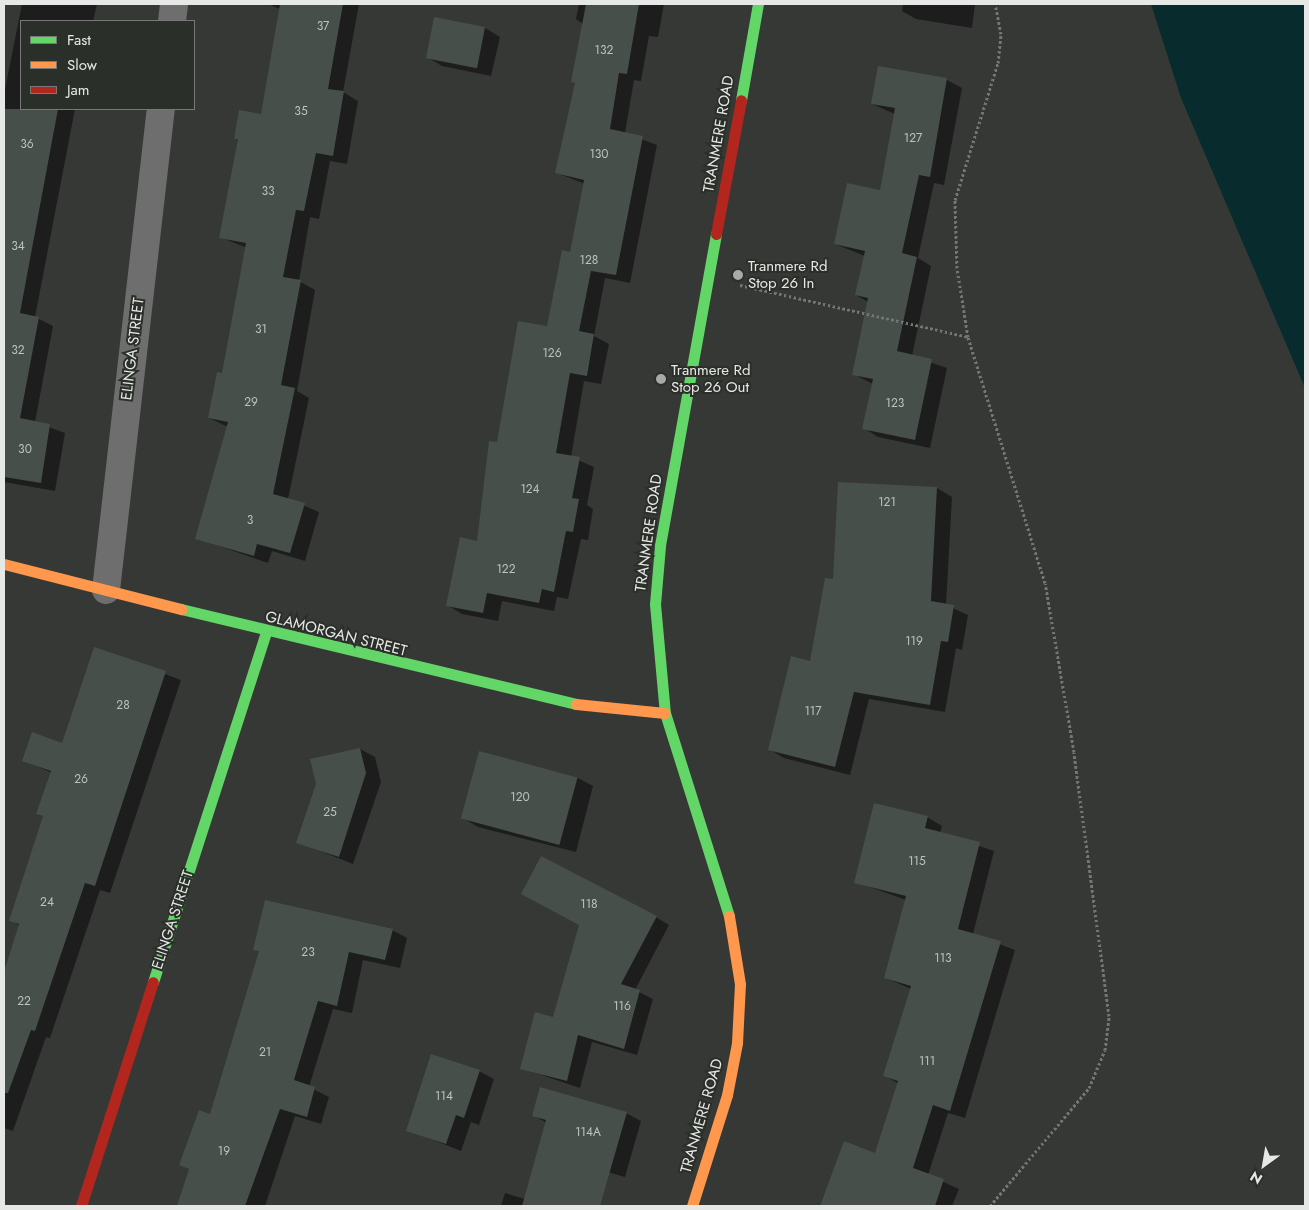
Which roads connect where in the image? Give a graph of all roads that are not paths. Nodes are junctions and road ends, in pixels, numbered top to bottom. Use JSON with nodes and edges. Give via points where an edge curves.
{"nodes":[{"id":1,"x":174,"y":4,"type":"edge"},
{"id":2,"x":758,"y":4,"type":"edge"},
{"id":3,"x":172,"y":20,"type":"edge"},
{"id":4,"x":161,"y":110,"type":"edge"},
{"id":5,"x":4,"y":564,"type":"edge"},
{"id":6,"x":106,"y":590,"type":"junction"},
{"id":7,"x":266,"y":633,"type":"junction"},
{"id":8,"x":665,"y":714,"type":"junction"},
{"id":9,"x":81,"y":1206,"type":"edge"},
{"id":10,"x":692,"y":1206,"type":"edge"}],
"edges":[{"from":1,"to":3,"type":"street"},
{"from":2,"to":8,"type":"street","name":"TRANMERE ROAD","via":[[660,546],[655,604]]},
{"from":4,"to":6,"type":"street","name":"ELINGA STREET"},
{"from":5,"to":6,"type":"street","name":"GLAMORGAN STREET"},
{"from":6,"to":7,"type":"street","name":"GLAMORGAN STREET"},
{"from":7,"to":8,"type":"street","name":"GLAMORGAN STREET","via":[[552,702]]},
{"from":7,"to":9,"type":"street","name":"ELINGA STREET"},
{"from":8,"to":10,"type":"street","name":"TRANMERE ROAD","via":[[732,925],[740,984],[737,1043],[727,1095]]}]}
